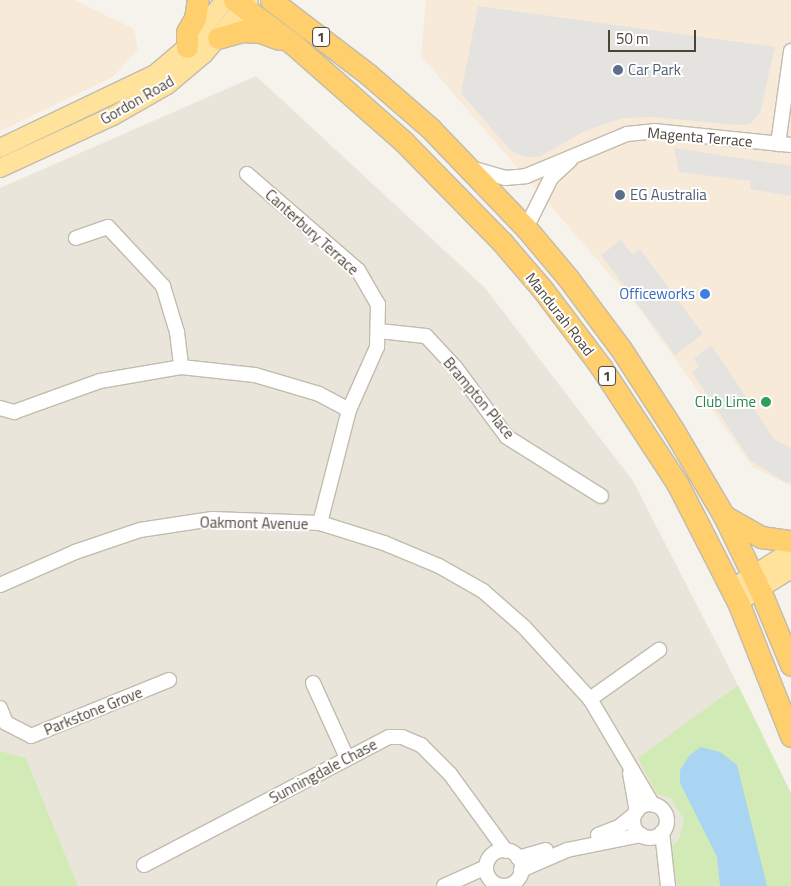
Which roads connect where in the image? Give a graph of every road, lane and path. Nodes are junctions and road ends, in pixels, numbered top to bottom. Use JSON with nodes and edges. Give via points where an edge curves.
{"nodes":[{"id":1,"x":198,"y":0,"type":"edge"},
{"id":2,"x":271,"y":0,"type":"edge"},
{"id":3,"x":238,"y":2,"type":"edge"},
{"id":4,"x":218,"y":38,"type":"junction"},
{"id":5,"x":293,"y":44,"type":"junction"},
{"id":6,"x":187,"y":47,"type":"junction"},
{"id":7,"x":791,"y":50,"type":"edge"},
{"id":8,"x":49,"y":126,"type":"junction"},
{"id":9,"x":57,"y":142,"type":"junction"},
{"id":10,"x":785,"y":145,"type":"edge"},
{"id":11,"x":0,"y":148,"type":"edge"},
{"id":12,"x":582,"y":150,"type":"junction"},
{"id":13,"x":0,"y":168,"type":"edge"},
{"id":14,"x":470,"y":168,"type":"junction"},
{"id":15,"x":248,"y":174,"type":"dead end"},
{"id":16,"x":526,"y":228,"type":"junction"},
{"id":17,"x":76,"y":238,"type":"dead end"},
{"id":18,"x":379,"y":332,"type":"junction"},
{"id":19,"x":181,"y":367,"type":"junction"},
{"id":20,"x":0,"y":408,"type":"edge"},
{"id":21,"x":349,"y":410,"type":"junction"},
{"id":22,"x":601,"y":496,"type":"dead end"},
{"id":23,"x":724,"y":516,"type":"junction"},
{"id":24,"x":320,"y":524,"type":"junction"},
{"id":25,"x":791,"y":540,"type":"edge"},
{"id":26,"x":791,"y":551,"type":"edge"},
{"id":27,"x":791,"y":569,"type":"edge"},
{"id":28,"x":757,"y":583,"type":"junction"},
{"id":29,"x":0,"y":585,"type":"edge"},
{"id":30,"x":734,"y":595,"type":"junction"},
{"id":31,"x":659,"y":650,"type":"dead end"},
{"id":32,"x":791,"y":665,"type":"edge"},
{"id":33,"x":169,"y":680,"type":"dead end"},
{"id":34,"x":313,"y":683,"type":"dead end"},
{"id":35,"x":590,"y":699,"type":"junction"},
{"id":36,"x":0,"y":708,"type":"edge"},
{"id":37,"x":791,"y":736,"type":"edge"},
{"id":38,"x":347,"y":758,"type":"junction"},
{"id":39,"x":630,"y":767,"type":"junction"},
{"id":40,"x":653,"y":805,"type":"junction"},
{"id":41,"x":635,"y":813,"type":"junction"},
{"id":42,"x":480,"y":818,"type":"junction"},
{"id":43,"x":662,"y":832,"type":"junction"},
{"id":44,"x":644,"y":836,"type":"junction"},
{"id":45,"x":506,"y":850,"type":"junction"},
{"id":46,"x":664,"y":858,"type":"junction"},
{"id":47,"x":489,"y":861,"type":"junction"},
{"id":48,"x":144,"y":865,"type":"dead end"},
{"id":49,"x":518,"y":874,"type":"edge"},
{"id":50,"x":498,"y":884,"type":"edge"},
{"id":51,"x":445,"y":886,"type":"edge"},
{"id":52,"x":668,"y":886,"type":"edge"}],
"edges":[{"from":1,"to":6,"type":"highway","via":[[195,18],[187,32]]},
{"from":2,"to":14,"type":"highway","name":"Mandurah Road","number":"1","via":[[369,75]]},
{"from":3,"to":4,"type":"main road","name":"Gordon Road"},
{"from":3,"to":5,"type":"highway","name":"Mandurah Road","number":"1"},
{"from":3,"to":6,"type":"main road","name":"Gordon Road"},
{"from":4,"to":5,"type":"highway","via":[[260,32]]},
{"from":4,"to":9,"type":"main road","name":"Gordon Road","via":[[167,85],[113,116]]},
{"from":5,"to":30,"type":"highway","name":"Mandurah Road","number":"1","via":[[450,186],[543,290],[648,436],[677,483]]},
{"from":6,"to":8,"type":"main road","name":"Gordon Road","via":[[155,74]]},
{"from":7,"to":10,"type":"street"},
{"from":8,"to":9,"type":"main road"},
{"from":8,"to":11,"type":"main road","name":"Gordon Road"},
{"from":9,"to":13,"type":"main road","name":"Gordon Road"},
{"from":10,"to":12,"type":"street","name":"Magenta Terrace","via":[[654,131],[627,134]]},
{"from":12,"to":14,"type":"street","name":"Magenta Terrace","via":[[526,176],[505,178]]},
{"from":12,"to":16,"type":"street","name":"Magenta Terrace","via":[[550,178]]},
{"from":14,"to":16,"type":"highway","name":"Mandurah Road","number":"1"},
{"from":15,"to":18,"type":"street","name":"Canterbury Terrace","via":[[358,270],[378,304]]},
{"from":16,"to":23,"type":"highway","name":"Mandurah Road","number":"1","via":[[621,349],[674,430]]},
{"from":17,"to":19,"type":"street","via":[[108,227],[162,286],[177,332]]},
{"from":18,"to":21,"type":"street","name":"Canterbury Terrace","via":[[377,347]]},
{"from":18,"to":22,"type":"street","name":"Brampton Place","via":[[426,336],[455,367],[507,437]]},
{"from":19,"to":20,"type":"street","via":[[100,381],[14,412]]},
{"from":19,"to":21,"type":"street","via":[[255,376],[319,394]]},
{"from":21,"to":24,"type":"street","name":"Canterbury Terrace"},
{"from":23,"to":25,"type":"highway","via":[[761,537]]},
{"from":23,"to":28,"type":"highway","name":"Mandurah Road","number":"1"},
{"from":24,"to":29,"type":"street","name":"Oakmont Avenue","via":[[212,519],[140,530],[75,552]]},
{"from":24,"to":35,"type":"street","name":"Oakmont Avenue","via":[[384,542],[440,566],[483,591],[560,664]]},
{"from":26,"to":28,"type":"main road"},
{"from":27,"to":28,"type":"main road"},
{"from":28,"to":30,"type":"main road"},
{"from":28,"to":32,"type":"highway","name":"Mandurah Road","number":"1"},
{"from":30,"to":37,"type":"highway","name":"Mandurah Road","number":"1"},
{"from":31,"to":35,"type":"street"},
{"from":33,"to":36,"type":"street","name":"Parkstone Grove","via":[[31,736],[6,723]]},
{"from":34,"to":38,"type":"street"},
{"from":35,"to":39,"type":"street","name":"Oakmont Avenue"},
{"from":38,"to":42,"type":"street","name":"Sunningdale Chase","via":[[388,736],[402,737],[421,745],[450,774]]},
{"from":38,"to":48,"type":"street","name":"Sunningdale Chase"},
{"from":39,"to":40,"type":"street","name":"Oakmont Avenue"},
{"from":39,"to":41,"type":"street","name":"Oakmont Avenue"},
{"from":40,"to":41,"type":"street","via":[[644,805]]},
{"from":40,"to":43,"type":"street","via":[[666,816]]},
{"from":41,"to":44,"type":"street","via":[[634,827]]},
{"from":41,"to":49,"type":"street","via":[[609,832]]},
{"from":42,"to":45,"type":"street","name":"Sunningdale Chase"},
{"from":42,"to":47,"type":"street","name":"Sunningdale Chase"},
{"from":43,"to":44,"type":"street"},
{"from":43,"to":46,"type":"street"},
{"from":44,"to":46,"type":"street"},
{"from":44,"to":49,"type":"street","via":[[567,850]]},
{"from":45,"to":47,"type":"street"},
{"from":45,"to":49,"type":"street","name":"Sunningdale Chase"},
{"from":46,"to":52,"type":"street"},
{"from":47,"to":50,"type":"street","name":"Sunningdale Chase"},
{"from":47,"to":51,"type":"street"},
{"from":49,"to":50,"type":"street"},
{"from":50,"to":51,"type":"street"}]}
